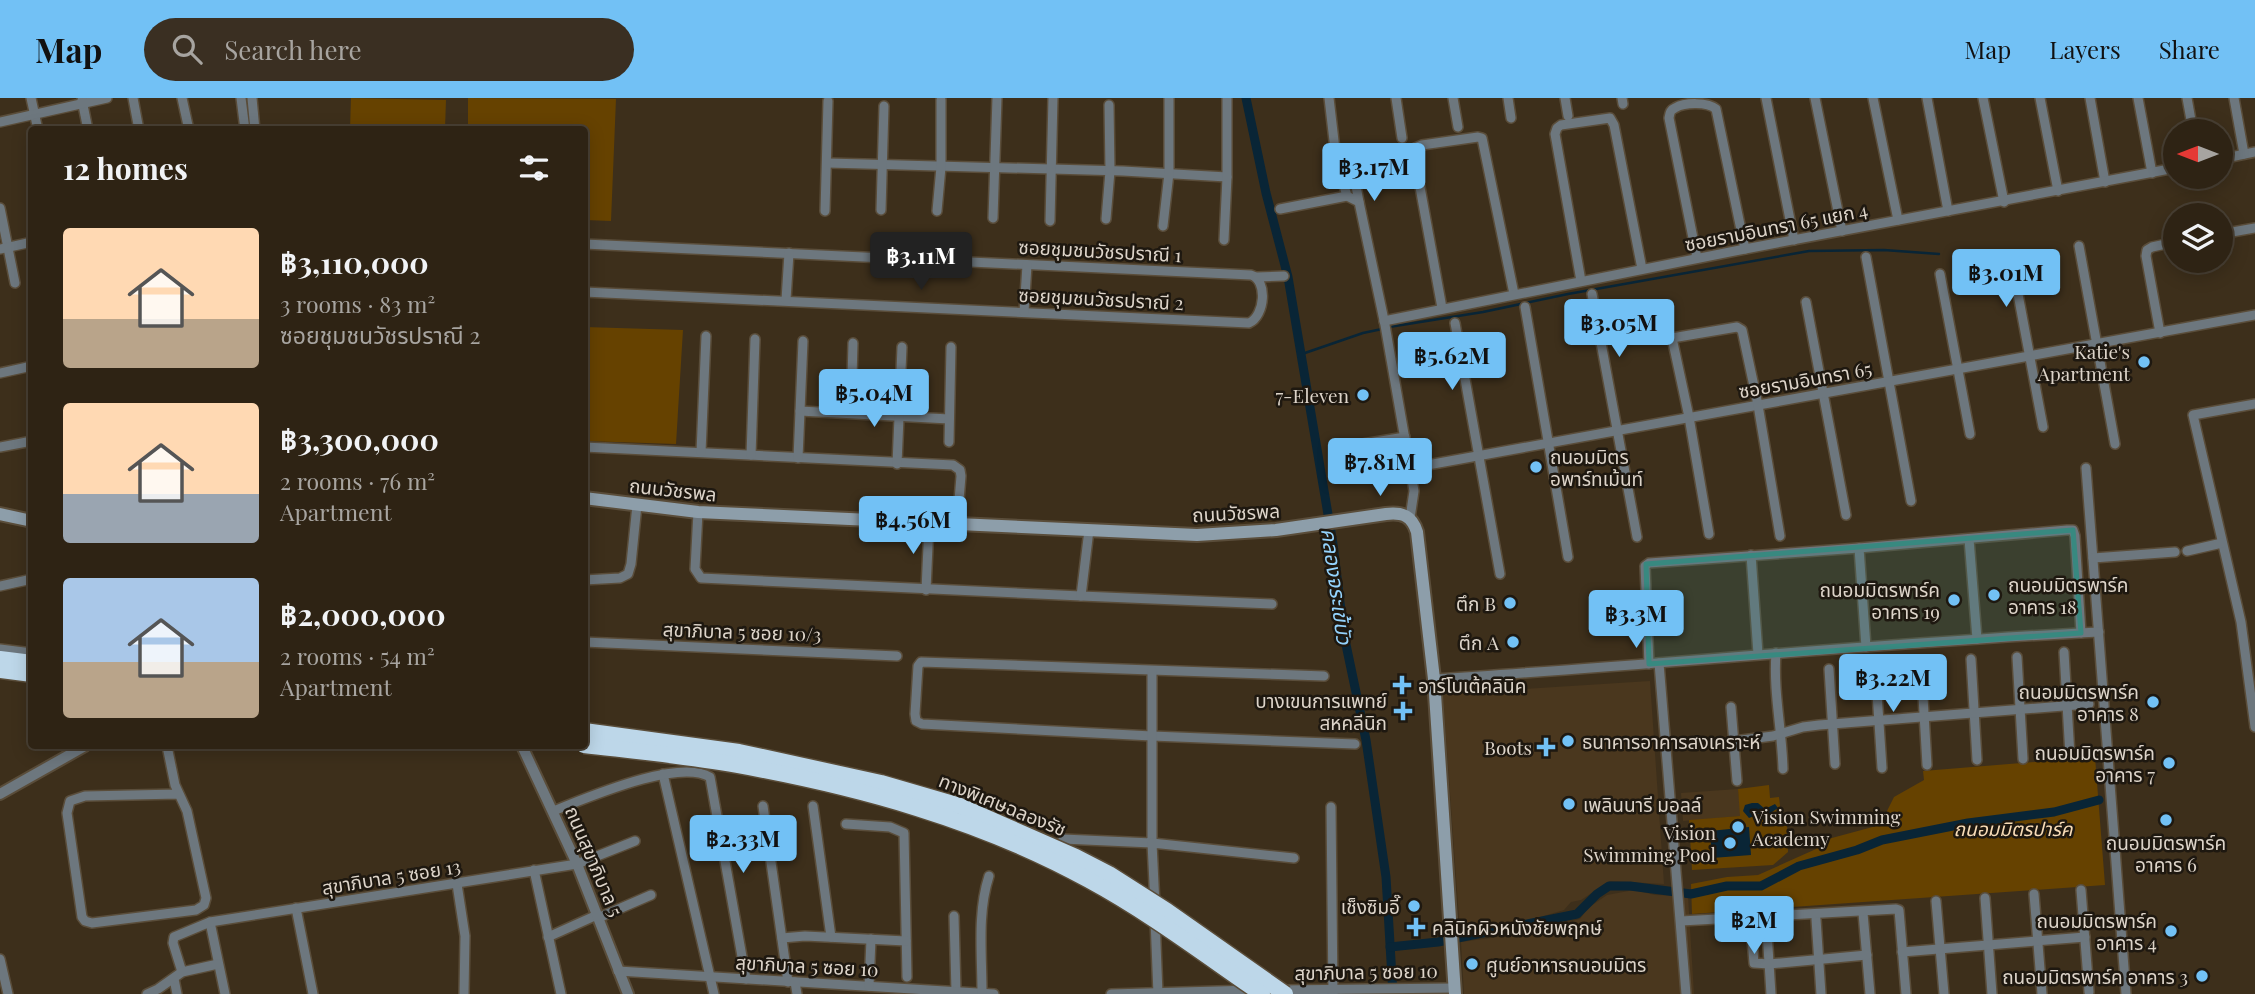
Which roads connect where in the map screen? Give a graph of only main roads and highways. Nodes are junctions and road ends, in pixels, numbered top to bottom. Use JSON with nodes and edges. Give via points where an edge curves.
{"nodes":[{"id":1,"x":588,"y":499,"type":"edge"},
{"id":2,"x":0,"y":514,"type":"edge"},
{"id":3,"x":28,"y":520,"type":"edge"},
{"id":4,"x":0,"y":659,"type":"edge"},
{"id":5,"x":28,"y":662,"type":"edge"},
{"id":6,"x":0,"y":670,"type":"edge"},
{"id":7,"x":28,"y":674,"type":"edge"},
{"id":8,"x":588,"y":732,"type":"edge"},
{"id":9,"x":588,"y":746,"type":"edge"},
{"id":10,"x":1454,"y":991,"type":"edge"},
{"id":11,"x":1262,"y":994,"type":"edge"},
{"id":12,"x":1286,"y":994,"type":"edge"}],
"edges":[{"from":1,"to":10,"type":"main road","name":"ถนนวัชรพล","via":[[698,512],[1218,535],[1403,514],[1417,532],[1434,678]]},
{"from":2,"to":3,"type":"main road"},
{"from":4,"to":5,"type":"highway"},
{"from":6,"to":7,"type":"highway"},
{"from":8,"to":12,"type":"highway","name":"ทางพิเศษฉลองรัช","bridge":true,"via":[[739,752],[881,783],[960,806],[1109,874]]},
{"from":9,"to":11,"type":"highway","name":"ทางพิเศษฉลองรัช","bridge":true,"via":[[736,764],[956,819],[1089,880]]}]}
